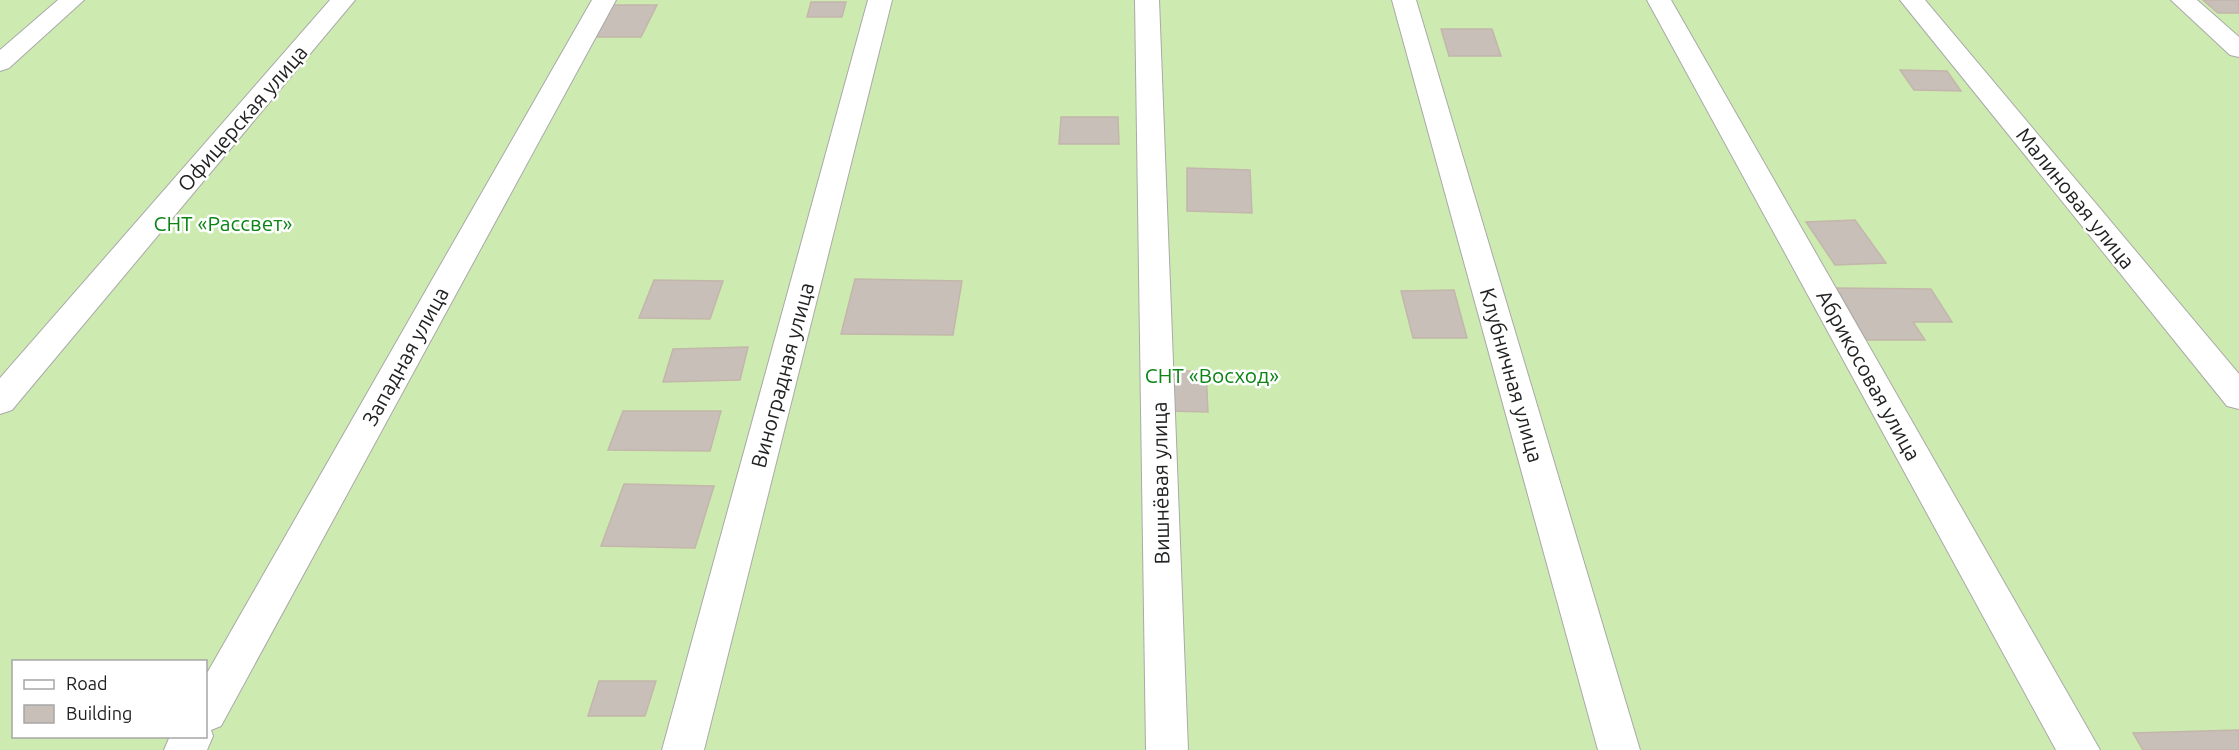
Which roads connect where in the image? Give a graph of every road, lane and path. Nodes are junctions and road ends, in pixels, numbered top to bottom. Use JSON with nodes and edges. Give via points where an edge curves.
{"nodes":[{"id":1,"x":72,"y":0,"type":"edge"},
{"id":2,"x":344,"y":0,"type":"edge"},
{"id":3,"x":604,"y":0,"type":"edge"},
{"id":4,"x":880,"y":0,"type":"edge"},
{"id":5,"x":1147,"y":0,"type":"edge"},
{"id":6,"x":1404,"y":0,"type":"edge"},
{"id":7,"x":1659,"y":0,"type":"edge"},
{"id":8,"x":1912,"y":0,"type":"edge"},
{"id":9,"x":2183,"y":0,"type":"edge"},
{"id":10,"x":2239,"y":50,"type":"edge"},
{"id":11,"x":0,"y":63,"type":"edge"},
{"id":12,"x":2239,"y":397,"type":"edge"},
{"id":13,"x":0,"y":401,"type":"edge"},
{"id":14,"x":207,"y":711,"type":"edge"},
{"id":15,"x":683,"y":750,"type":"edge"},
{"id":16,"x":1167,"y":750,"type":"edge"},
{"id":17,"x":1619,"y":750,"type":"edge"},
{"id":18,"x":2079,"y":750,"type":"edge"}],
"edges":[{"from":1,"to":11,"type":"street"},
{"from":2,"to":13,"type":"street","name":"Офицерская улица"},
{"from":3,"to":14,"type":"street","name":"Западная улица"},
{"from":4,"to":15,"type":"street","name":"Виноградная улица"},
{"from":5,"to":16,"type":"street","name":"Вишнёвая улица"},
{"from":6,"to":17,"type":"street","name":"Клубничная улица"},
{"from":7,"to":18,"type":"street","name":"Абрикосовая улица"},
{"from":8,"to":12,"type":"street","name":"Малиновая улица"},
{"from":9,"to":10,"type":"street"}]}
